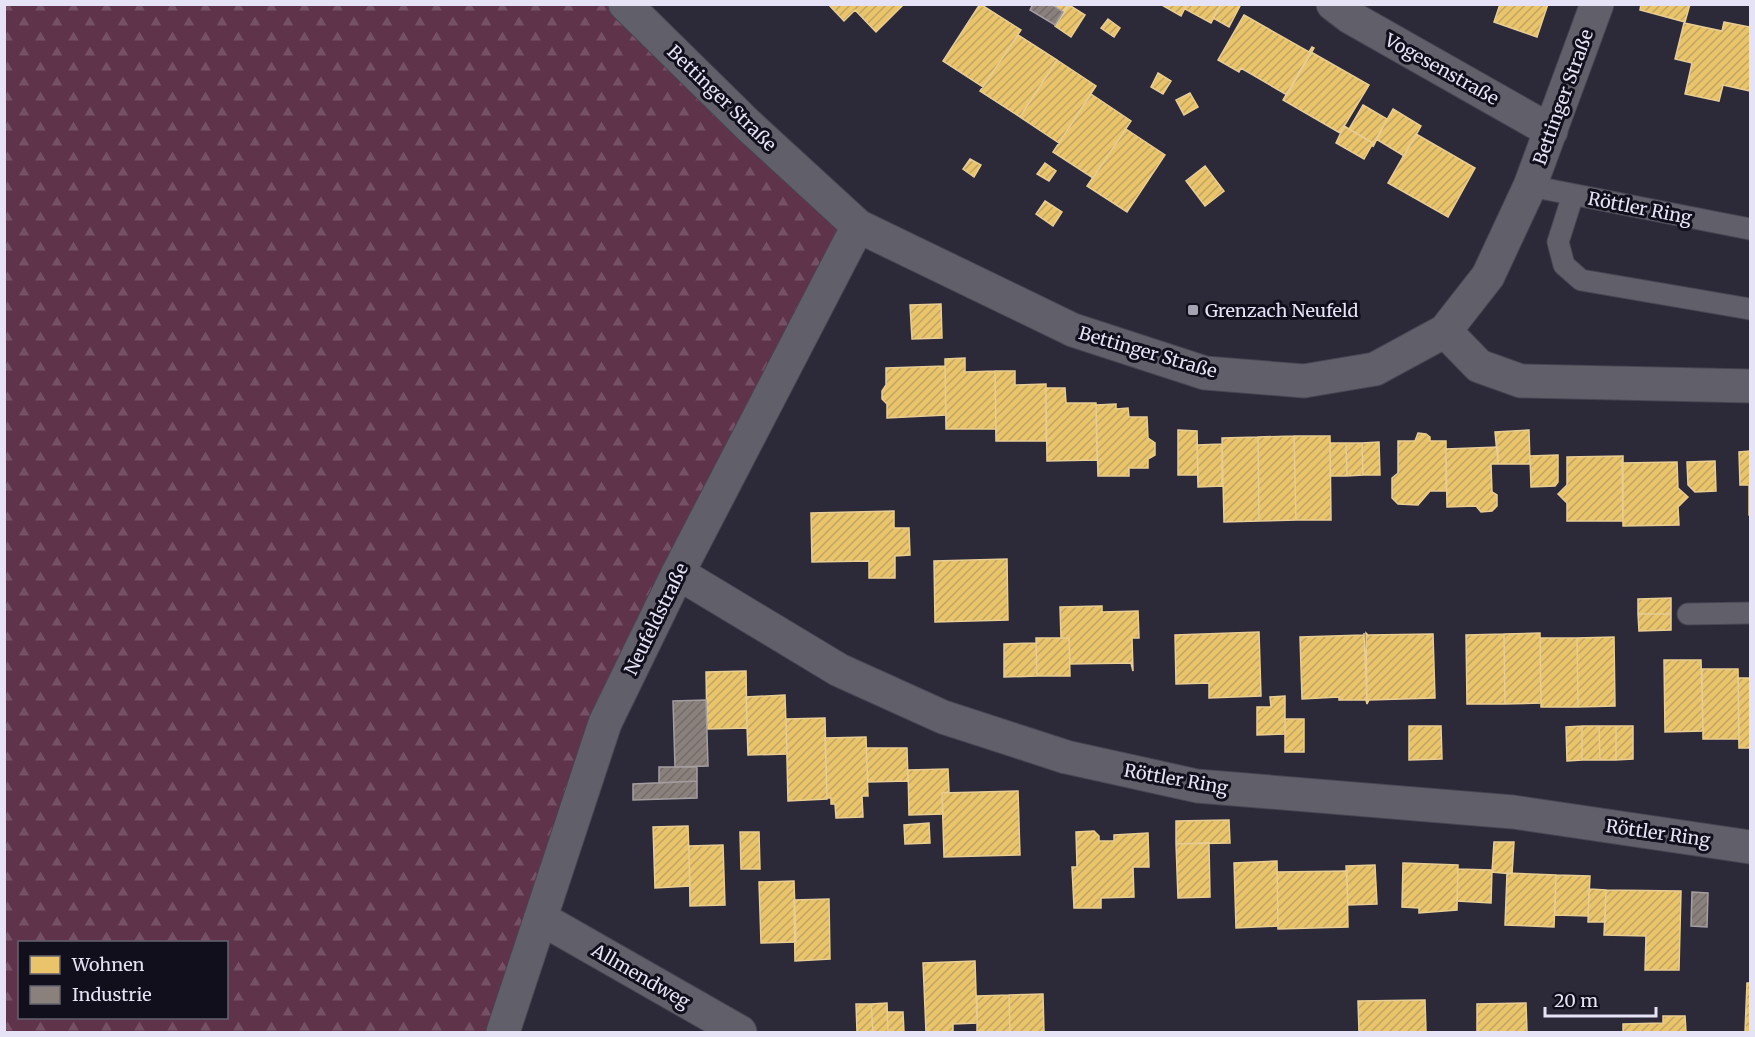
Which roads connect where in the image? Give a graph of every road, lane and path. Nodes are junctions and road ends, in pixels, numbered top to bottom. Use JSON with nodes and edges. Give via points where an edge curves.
{"nodes":[{"id":1,"x":625,"y":4,"type":"edge"},
{"id":2,"x":1333,"y":4,"type":"edge"},
{"id":3,"x":1597,"y":4,"type":"edge"},
{"id":4,"x":1551,"y":131,"type":"junction"},
{"id":5,"x":1530,"y":186,"type":"junction"},
{"id":6,"x":1573,"y":195,"type":"junction"},
{"id":7,"x":858,"y":226,"type":"junction"},
{"id":8,"x":1750,"y":230,"type":"edge"},
{"id":9,"x":1750,"y":309,"type":"edge"},
{"id":10,"x":1445,"y":331,"type":"junction"},
{"id":11,"x":1750,"y":386,"type":"edge"},
{"id":12,"x":678,"y":573,"type":"junction"},
{"id":13,"x":1688,"y":614,"type":"dead end"},
{"id":14,"x":1750,"y":614,"type":"edge"},
{"id":15,"x":1750,"y":847,"type":"edge"},
{"id":16,"x":542,"y":919,"type":"junction"},
{"id":17,"x":503,"y":1032,"type":"edge"},
{"id":18,"x":740,"y":1032,"type":"edge"}],
"edges":[{"from":1,"to":7,"type":"street","name":"Bettinger Straße"},
{"from":2,"to":4,"type":"street","name":"Vogesenstraße"},
{"from":3,"to":4,"type":"street","name":"Bettinger Straße"},
{"from":4,"to":5,"type":"street","name":"Bettinger Straße"},
{"from":5,"to":6,"type":"lane","name":"Röttler Ring"},
{"from":5,"to":10,"type":"street","name":"Bettinger Straße","via":[[1488,276]]},
{"from":6,"to":8,"type":"lane","name":"Röttler Ring"},
{"from":6,"to":9,"type":"lane","via":[[1558,242],[1564,265],[1581,280]]},
{"from":7,"to":10,"type":"street","name":"Bettinger Straße","via":[[1073,330],[1205,373],[1304,381],[1375,369]]},
{"from":7,"to":12,"type":"street","name":"Neufeldstraße"},
{"from":10,"to":11,"type":"street","via":[[1479,366],[1521,381]]},
{"from":12,"to":15,"type":"street","name":"Röttler Ring","via":[[839,670],[943,717],[1066,757],[1197,786],[1513,812]]},
{"from":12,"to":16,"type":"street","name":"Neufeldstraße","via":[[605,723]]},
{"from":13,"to":14,"type":"lane"},
{"from":16,"to":17,"type":"street","name":"Neufeldstraße"},
{"from":16,"to":18,"type":"street","name":"Allmendweg"}]}
